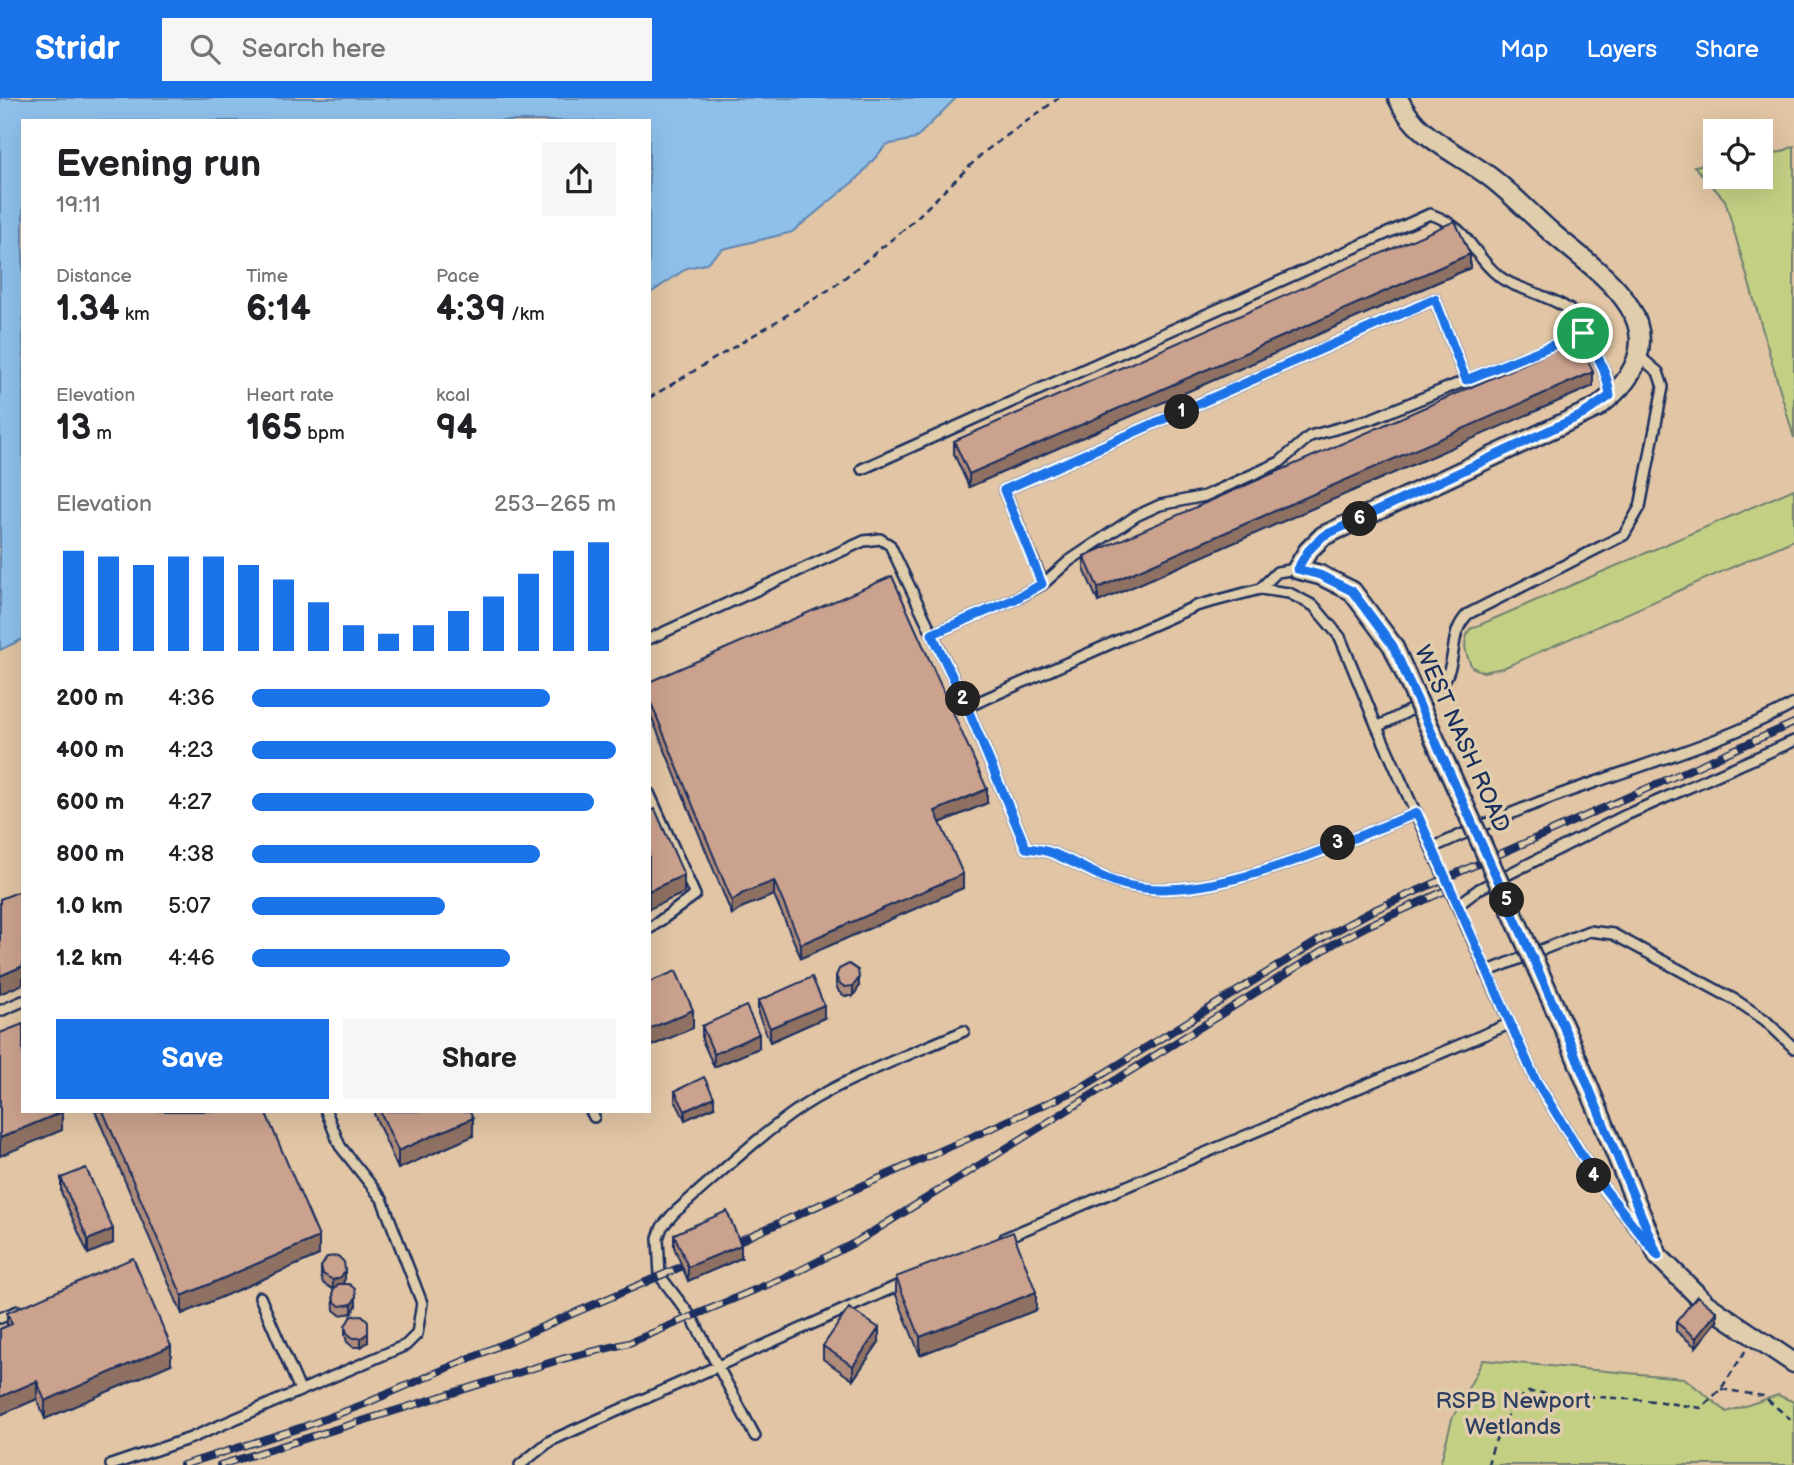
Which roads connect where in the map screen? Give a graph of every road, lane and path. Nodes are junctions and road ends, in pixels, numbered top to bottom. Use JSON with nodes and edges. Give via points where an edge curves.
{"nodes":[{"id":1,"x":1059,"y":98,"type":"edge"},
{"id":2,"x":1398,"y":98,"type":"edge"},
{"id":3,"x":1583,"y":333,"type":"junction"},
{"id":4,"x":1639,"y":356,"type":"junction"},
{"id":5,"x":1466,"y":380,"type":"junction"},
{"id":6,"x":1610,"y":396,"type":"junction"},
{"id":7,"x":651,"y":397,"type":"edge"},
{"id":8,"x":862,"y":469,"type":"dead end"},
{"id":9,"x":1297,"y":569,"type":"junction"},
{"id":10,"x":1042,"y":584,"type":"junction"},
{"id":11,"x":1260,"y":589,"type":"junction"},
{"id":12,"x":932,"y":634,"type":"junction"},
{"id":13,"x":651,"y":638,"type":"edge"},
{"id":14,"x":1794,"y":704,"type":"edge"},
{"id":15,"x":967,"y":707,"type":"junction"},
{"id":16,"x":1377,"y":727,"type":"junction"},
{"id":17,"x":1794,"y":741,"type":"edge"},
{"id":18,"x":651,"y":797,"type":"edge"},
{"id":19,"x":1417,"y":813,"type":"junction"},
{"id":20,"x":1432,"y":848,"type":"junction"},
{"id":21,"x":1457,"y":906,"type":"junction"},
{"id":22,"x":651,"y":928,"type":"edge"},
{"id":23,"x":1486,"y":972,"type":"junction"},
{"id":24,"x":21,"y":1002,"type":"edge"},
{"id":25,"x":0,"y":1011,"type":"edge"},
{"id":26,"x":1509,"y":1024,"type":"junction"},
{"id":27,"x":964,"y":1031,"type":"dead end"},
{"id":28,"x":1794,"y":1048,"type":"edge"},
{"id":29,"x":327,"y":1113,"type":"edge"},
{"id":30,"x":993,"y":1243,"type":"edge"},
{"id":31,"x":1658,"y":1256,"type":"junction"},
{"id":32,"x":918,"y":1276,"type":"edge"},
{"id":33,"x":260,"y":1297,"type":"dead end"},
{"id":34,"x":25,"y":1308,"type":"edge"},
{"id":35,"x":0,"y":1318,"type":"edge"},
{"id":36,"x":1756,"y":1336,"type":"junction"},
{"id":37,"x":1794,"y":1363,"type":"edge"},
{"id":38,"x":720,"y":1367,"type":"junction"},
{"id":39,"x":1721,"y":1389,"type":"junction"},
{"id":40,"x":300,"y":1391,"type":"junction"},
{"id":41,"x":1794,"y":1422,"type":"edge"},
{"id":42,"x":755,"y":1436,"type":"dead end"},
{"id":43,"x":111,"y":1465,"type":"edge"},
{"id":44,"x":520,"y":1465,"type":"edge"},
{"id":45,"x":1488,"y":1465,"type":"edge"}],
"edges":[{"from":1,"to":7,"type":"path","via":[[984,152],[907,228],[832,288]]},
{"from":2,"to":4,"type":"street","via":[[1428,137],[1490,177],[1613,283],[1633,312],[1641,342]]},
{"from":3,"to":5,"type":"lane"},
{"from":3,"to":6,"type":"lane","via":[[1599,356]]},
{"from":3,"to":8,"type":"lane","via":[[1573,312],[1503,279],[1447,220],[1430,214]]},
{"from":4,"to":6,"type":"street","via":[[1628,379]]},
{"from":4,"to":16,"type":"lane","via":[[1658,372],[1663,387],[1640,507],[1633,522],[1623,535],[1468,614],[1454,633],[1449,670],[1437,690]]},
{"from":5,"to":10,"type":"lane","via":[[1371,419],[1310,436],[1280,462],[1205,496],[1160,505],[1136,516]]},
{"from":5,"to":10,"type":"lane","via":[[1435,299],[1004,490]]},
{"from":6,"to":9,"type":"street","via":[[1582,415],[1323,536]]},
{"from":9,"to":11,"type":"lane","via":[[1276,572]]},
{"from":9,"to":31,"type":"street","name":"WEST NASH ROAD","bridge":true,"via":[[1352,591],[1393,646],[1568,1037]]},
{"from":10,"to":12,"type":"lane"},
{"from":11,"to":15,"type":"lane","via":[[1196,606]]},
{"from":11,"to":16,"type":"lane","via":[[1289,593],[1314,606],[1340,637]]},
{"from":12,"to":13,"type":"lane","via":[[890,545],[880,539],[864,541]]},
{"from":12,"to":15,"type":"lane"},
{"from":14,"to":20,"type":"lane","via":[[1698,747],[1498,818]]},
{"from":15,"to":19,"type":"lane","via":[[1026,848],[1050,852],[1128,886],[1179,890],[1213,884]]},
{"from":16,"to":19,"type":"lane"},
{"from":17,"to":21,"type":"lane","via":[[1626,815],[1479,889]]},
{"from":18,"to":22,"type":"lane","via":[[695,895]]},
{"from":19,"to":20,"type":"lane"},
{"from":20,"to":21,"type":"lane"},
{"from":21,"to":23,"type":"lane"},
{"from":23,"to":26,"type":"lane"},
{"from":23,"to":28,"type":"lane","via":[[1589,931],[1613,934],[1737,1001]]},
{"from":24,"to":25,"type":"lane"},
{"from":26,"to":30,"type":"lane"},
{"from":26,"to":31,"type":"lane","via":[[1577,1150]]},
{"from":27,"to":38,"type":"lane","via":[[806,1104],[662,1227],[657,1250],[660,1276],[692,1318]]},
{"from":29,"to":40,"type":"lane","via":[[340,1146],[382,1199],[422,1303],[417,1334],[406,1345]]},
{"from":31,"to":36,"type":"street","name":"WEST NASH ROAD","via":[[1706,1304]]},
{"from":32,"to":38,"type":"lane"},
{"from":33,"to":40,"type":"lane"},
{"from":34,"to":35,"type":"lane"},
{"from":36,"to":37,"type":"street","name":"WEST NASH ROAD"},
{"from":36,"to":39,"type":"path"},
{"from":38,"to":42,"type":"lane"},
{"from":38,"to":44,"type":"lane","via":[[550,1441]]},
{"from":39,"to":41,"type":"path","via":[[1763,1396]]},
{"from":39,"to":45,"type":"path","via":[[1700,1408],[1529,1392],[1515,1402]]},
{"from":40,"to":43,"type":"lane","via":[[191,1438]]}]}
